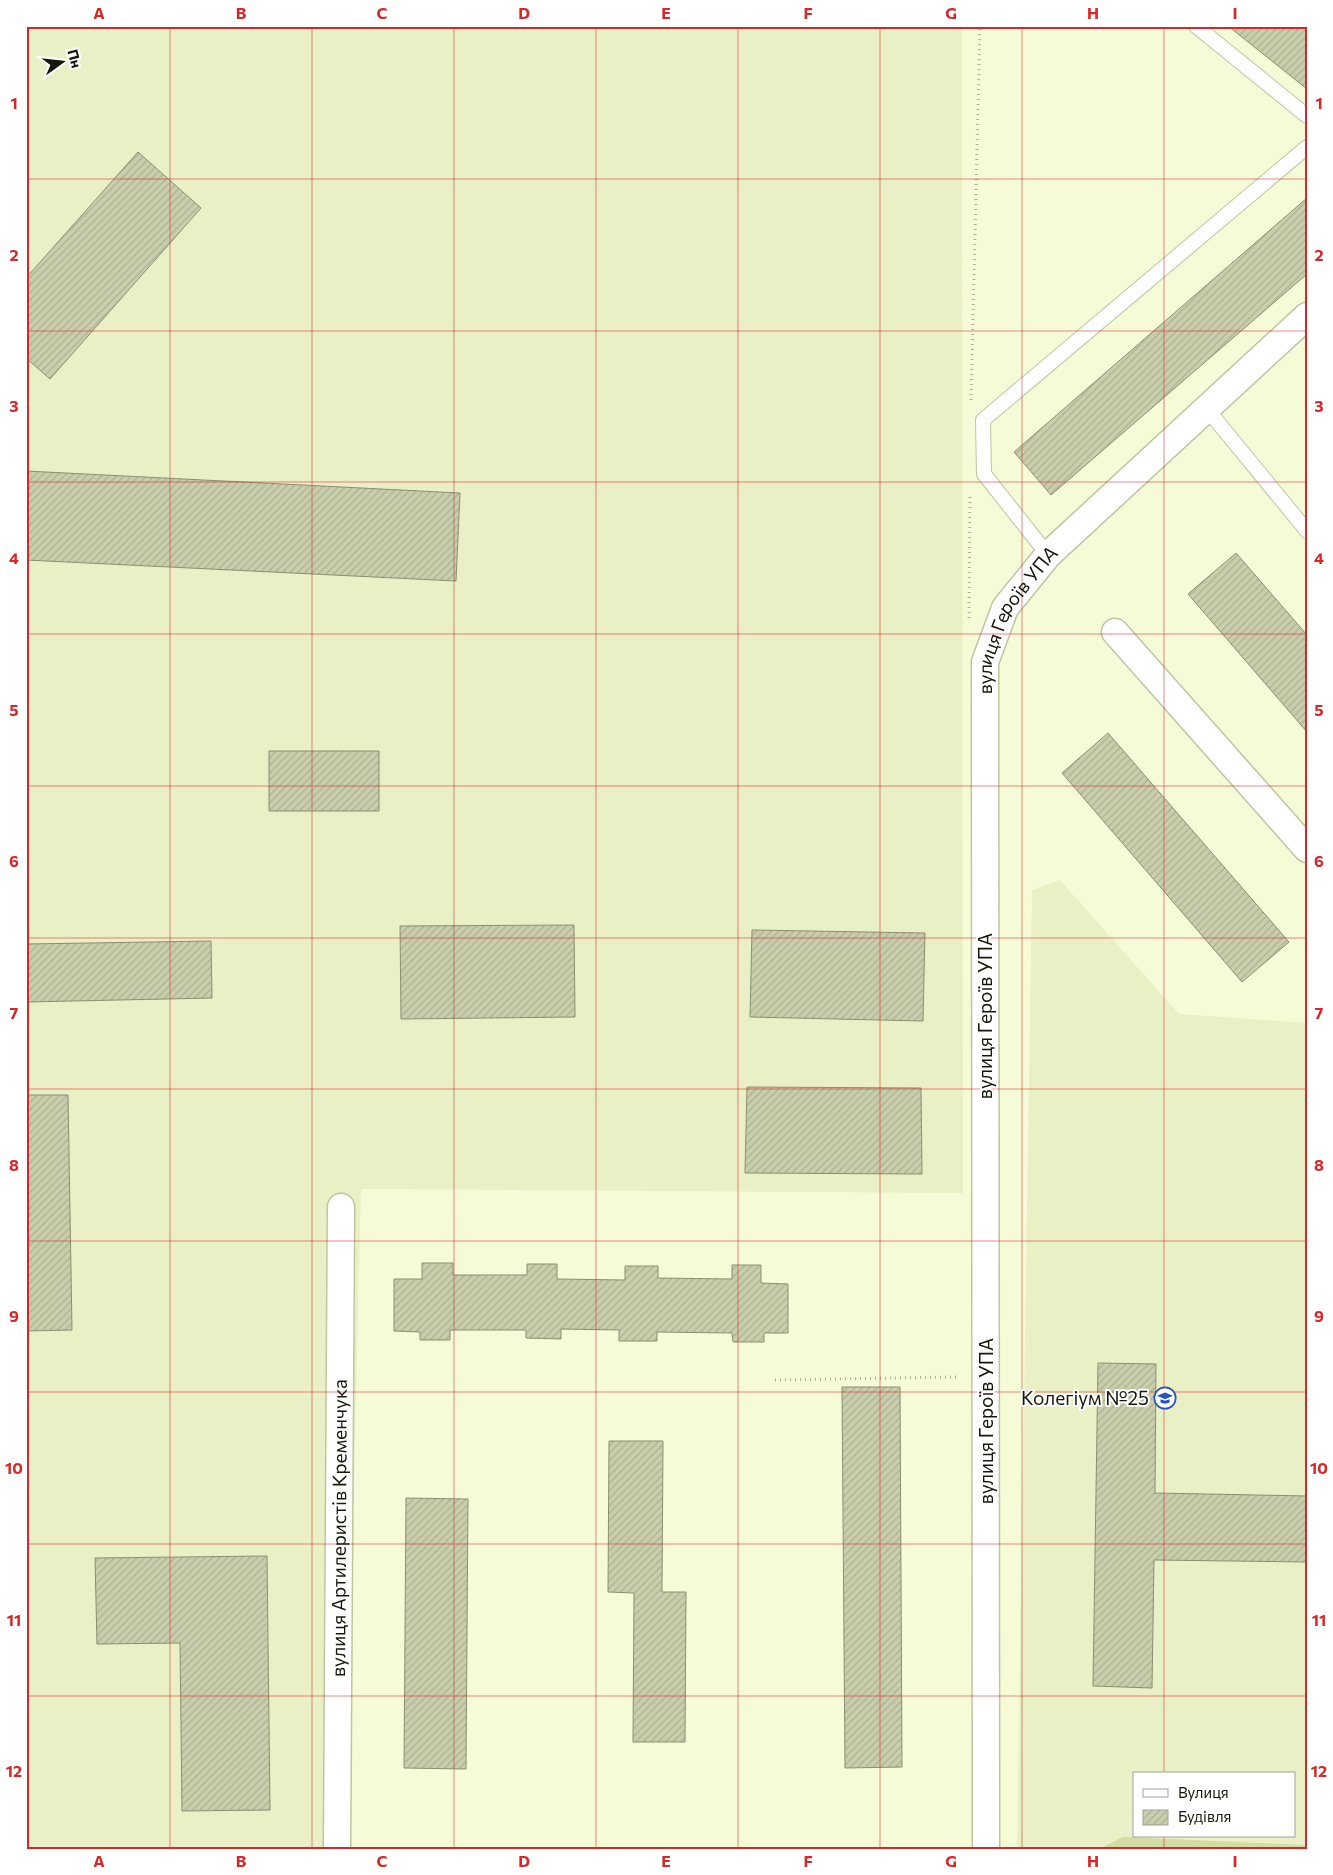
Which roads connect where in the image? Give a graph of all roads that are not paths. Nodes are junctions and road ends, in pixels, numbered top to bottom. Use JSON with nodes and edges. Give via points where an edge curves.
{"nodes":[{"id":1,"x":1196,"y":26,"type":"edge"},
{"id":2,"x":1307,"y":116,"type":"edge"},
{"id":3,"x":1307,"y":147,"type":"edge"},
{"id":4,"x":1307,"y":316,"type":"edge"},
{"id":5,"x":1207,"y":409,"type":"junction"},
{"id":6,"x":1307,"y":531,"type":"edge"},
{"id":7,"x":1048,"y":555,"type":"junction"},
{"id":8,"x":1115,"y":632,"type":"dead end"},
{"id":9,"x":1307,"y":849,"type":"edge"},
{"id":10,"x":341,"y":1207,"type":"dead end"},
{"id":11,"x":336,"y":1849,"type":"edge"},
{"id":12,"x":986,"y":1849,"type":"edge"}],
"edges":[{"from":1,"to":2,"type":"lane"},
{"from":3,"to":7,"type":"lane","via":[[983,420],[984,474]]},
{"from":4,"to":5,"type":"street","name":"вулиця Героїв УПА"},
{"from":5,"to":6,"type":"lane"},
{"from":5,"to":7,"type":"street","name":"вулиця Героїв УПА"},
{"from":7,"to":12,"type":"street","name":"вулиця Героїв УПА","via":[[1005,608],[985,662]]},
{"from":8,"to":9,"type":"street"},
{"from":10,"to":11,"type":"street","name":"вулиця Артилеристів Кременчука"}]}
